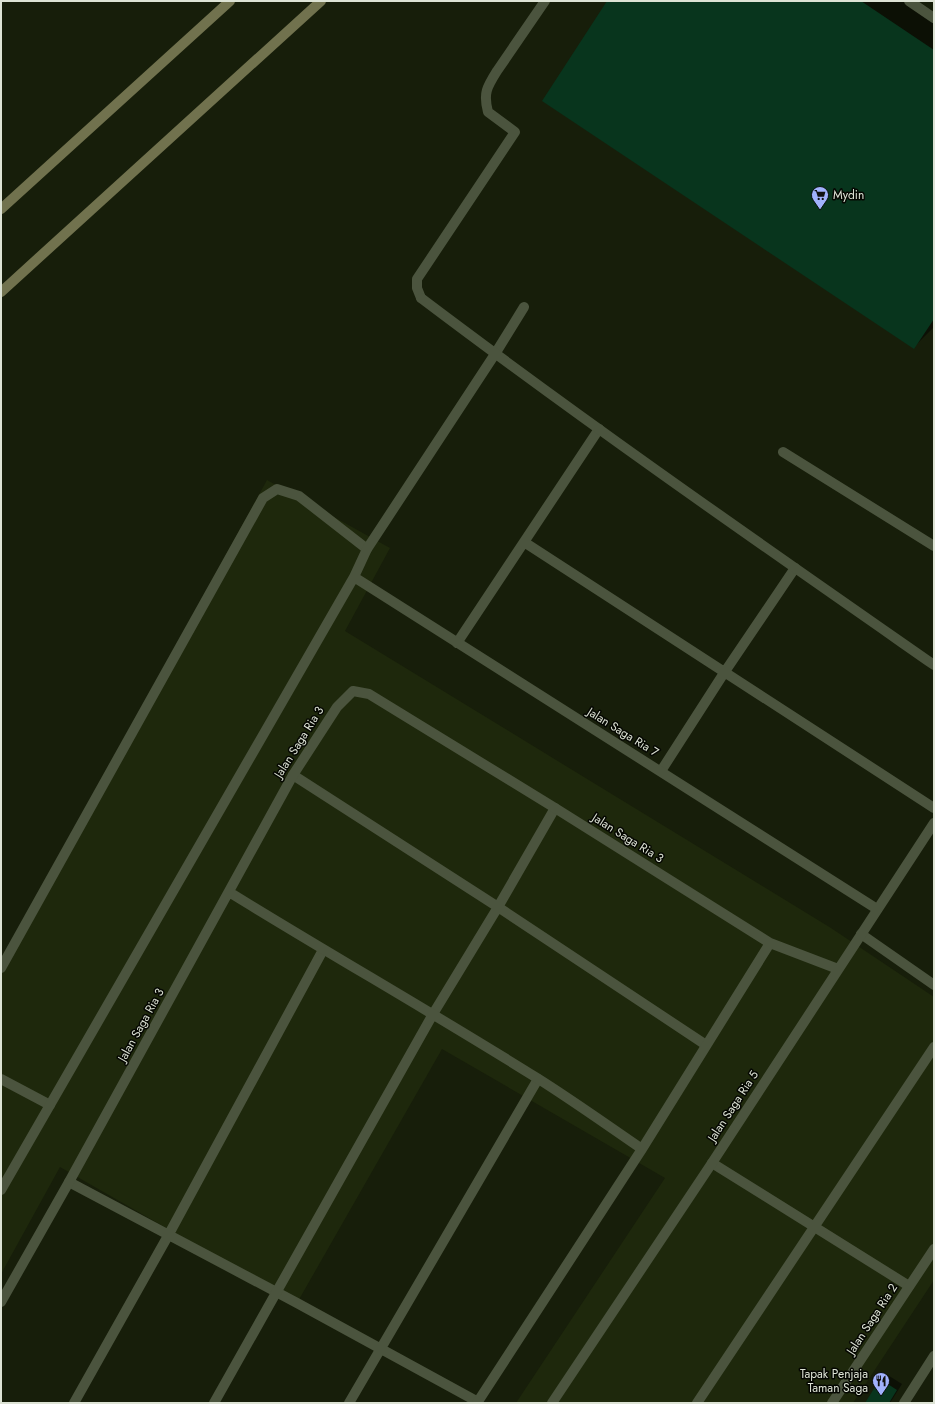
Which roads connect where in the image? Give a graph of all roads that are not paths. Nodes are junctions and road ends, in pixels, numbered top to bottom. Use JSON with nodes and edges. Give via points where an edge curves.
{"nodes":[{"id":1,"x":230,"y":1,"type":"edge"},
{"id":2,"x":321,"y":1,"type":"edge"},
{"id":3,"x":545,"y":1,"type":"edge"},
{"id":4,"x":909,"y":1,"type":"edge"},
{"id":5,"x":934,"y":18,"type":"edge"},
{"id":6,"x":1,"y":209,"type":"edge"},
{"id":7,"x":1,"y":292,"type":"edge"},
{"id":8,"x":524,"y":307,"type":"dead end"},
{"id":9,"x":495,"y":354,"type":"junction"},
{"id":10,"x":599,"y":429,"type":"junction"},
{"id":11,"x":783,"y":452,"type":"dead end"},
{"id":12,"x":524,"y":542,"type":"junction"},
{"id":13,"x":934,"y":546,"type":"edge"},
{"id":14,"x":367,"y":549,"type":"junction"},
{"id":15,"x":795,"y":568,"type":"junction"},
{"id":16,"x":354,"y":577,"type":"junction"},
{"id":17,"x":457,"y":643,"type":"junction"},
{"id":18,"x":934,"y":665,"type":"edge"},
{"id":19,"x":724,"y":673,"type":"junction"},
{"id":20,"x":661,"y":771,"type":"junction"},
{"id":21,"x":293,"y":775,"type":"junction"},
{"id":22,"x":555,"y":808,"type":"junction"},
{"id":23,"x":934,"y":808,"type":"edge"},
{"id":24,"x":934,"y":823,"type":"edge"},
{"id":25,"x":229,"y":892,"type":"junction"},
{"id":26,"x":498,"y":907,"type":"junction"},
{"id":27,"x":877,"y":910,"type":"junction"},
{"id":28,"x":861,"y":934,"type":"junction"},
{"id":29,"x":770,"y":943,"type":"junction"},
{"id":30,"x":323,"y":950,"type":"junction"},
{"id":31,"x":1,"y":968,"type":"edge"},
{"id":32,"x":838,"y":969,"type":"junction"},
{"id":33,"x":934,"y":984,"type":"edge"},
{"id":34,"x":433,"y":1014,"type":"junction"},
{"id":35,"x":706,"y":1045,"type":"junction"},
{"id":36,"x":934,"y":1047,"type":"edge"},
{"id":37,"x":1,"y":1079,"type":"edge"},
{"id":38,"x":538,"y":1079,"type":"junction"},
{"id":39,"x":50,"y":1105,"type":"junction"},
{"id":40,"x":642,"y":1149,"type":"junction"},
{"id":41,"x":712,"y":1163,"type":"junction"},
{"id":42,"x":69,"y":1182,"type":"junction"},
{"id":43,"x":1,"y":1190,"type":"edge"},
{"id":44,"x":814,"y":1227,"type":"junction"},
{"id":45,"x":169,"y":1234,"type":"junction"},
{"id":46,"x":934,"y":1248,"type":"edge"},
{"id":47,"x":909,"y":1286,"type":"junction"},
{"id":48,"x":276,"y":1292,"type":"junction"},
{"id":49,"x":1,"y":1302,"type":"edge"},
{"id":50,"x":381,"y":1349,"type":"junction"},
{"id":51,"x":934,"y":1356,"type":"edge"},
{"id":52,"x":74,"y":1403,"type":"edge"},
{"id":53,"x":214,"y":1403,"type":"edge"},
{"id":54,"x":349,"y":1403,"type":"edge"},
{"id":55,"x":478,"y":1403,"type":"edge"},
{"id":56,"x":553,"y":1403,"type":"edge"},
{"id":57,"x":697,"y":1403,"type":"edge"},
{"id":58,"x":832,"y":1403,"type":"edge"},
{"id":59,"x":904,"y":1403,"type":"edge"}],
"edges":[{"from":1,"to":6,"type":"main road"},
{"from":2,"to":7,"type":"main road"},
{"from":3,"to":9,"type":"street","via":[[490,82],[485,97],[488,112],[515,132],[417,279],[421,298]]},
{"from":4,"to":5,"type":"street"},
{"from":8,"to":9,"type":"street"},
{"from":9,"to":10,"type":"street"},
{"from":9,"to":14,"type":"street"},
{"from":10,"to":12,"type":"street"},
{"from":10,"to":15,"type":"street"},
{"from":11,"to":13,"type":"street"},
{"from":12,"to":17,"type":"street"},
{"from":12,"to":19,"type":"street"},
{"from":14,"to":16,"type":"street"},
{"from":14,"to":31,"type":"street","via":[[299,496],[277,489],[263,498]]},
{"from":15,"to":18,"type":"street"},
{"from":15,"to":19,"type":"street"},
{"from":16,"to":17,"type":"street","name":"Jalan Saga Ria 7"},
{"from":16,"to":39,"type":"street"},
{"from":17,"to":20,"type":"street","name":"Jalan Saga Ria 7"},
{"from":19,"to":20,"type":"street"},
{"from":19,"to":23,"type":"street"},
{"from":20,"to":27,"type":"street","name":"Jalan Saga Ria 7"},
{"from":21,"to":22,"type":"street","name":"Jalan Saga Ria 3","via":[[337,707],[353,691],[369,694]]},
{"from":21,"to":25,"type":"street","name":"Jalan Saga Ria 3"},
{"from":21,"to":26,"type":"street"},
{"from":22,"to":26,"type":"street"},
{"from":22,"to":29,"type":"street","name":"Jalan Saga Ria 3"},
{"from":24,"to":27,"type":"street","name":"Jalan Saga Ria 5"},
{"from":25,"to":30,"type":"street"},
{"from":25,"to":42,"type":"street","name":"Jalan Saga Ria 3"},
{"from":26,"to":34,"type":"street"},
{"from":26,"to":35,"type":"street"},
{"from":27,"to":28,"type":"street","name":"Jalan Saga Ria 5"},
{"from":28,"to":32,"type":"street","name":"Jalan Saga Ria 5"},
{"from":28,"to":33,"type":"street"},
{"from":29,"to":32,"type":"street","name":"Jalan Saga Ria 3"},
{"from":29,"to":35,"type":"street"},
{"from":30,"to":34,"type":"street"},
{"from":30,"to":45,"type":"street"},
{"from":32,"to":41,"type":"street","name":"Jalan Saga Ria 5"},
{"from":34,"to":38,"type":"street"},
{"from":34,"to":48,"type":"street"},
{"from":35,"to":40,"type":"street"},
{"from":36,"to":44,"type":"street"},
{"from":37,"to":39,"type":"street"},
{"from":38,"to":40,"type":"street"},
{"from":38,"to":50,"type":"street"},
{"from":39,"to":43,"type":"street"},
{"from":40,"to":55,"type":"street"},
{"from":41,"to":44,"type":"street"},
{"from":41,"to":56,"type":"street","name":"Jalan Saga Ria 5"},
{"from":42,"to":45,"type":"street"},
{"from":42,"to":49,"type":"street","name":"Jalan Saga Ria 3"},
{"from":44,"to":47,"type":"street"},
{"from":44,"to":57,"type":"street"},
{"from":45,"to":48,"type":"street"},
{"from":45,"to":52,"type":"street"},
{"from":46,"to":47,"type":"street","name":"Jalan Saga Ria 2"},
{"from":47,"to":58,"type":"street","name":"Jalan Saga Ria 2"},
{"from":48,"to":50,"type":"street"},
{"from":48,"to":53,"type":"street"},
{"from":50,"to":54,"type":"street"},
{"from":50,"to":55,"type":"street"},
{"from":51,"to":59,"type":"street"}]}
